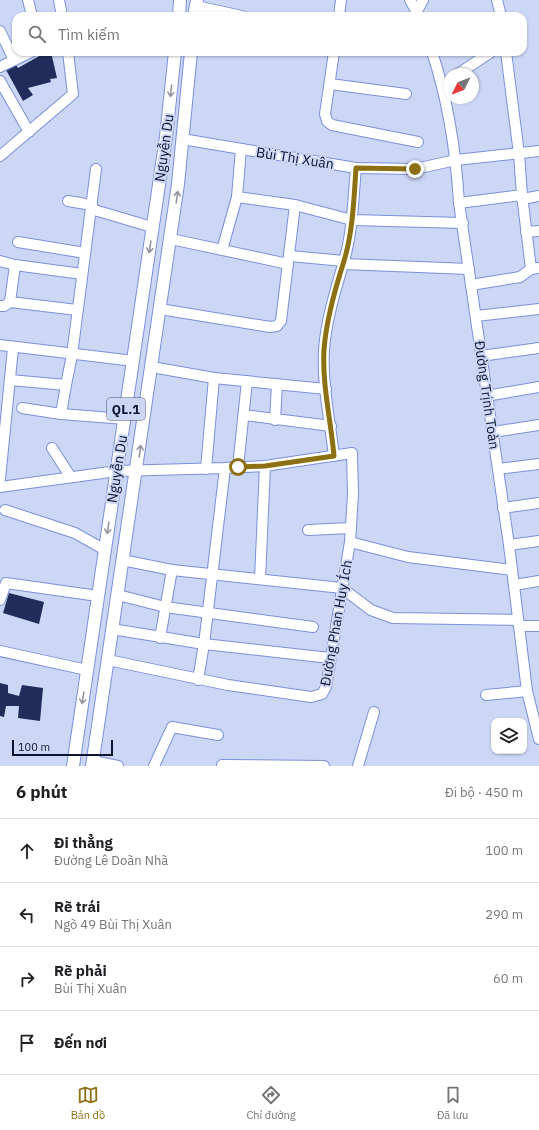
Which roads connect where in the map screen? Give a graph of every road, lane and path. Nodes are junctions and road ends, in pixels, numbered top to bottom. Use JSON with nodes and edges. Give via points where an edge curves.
{"nodes":[{"id":1,"x":28,"y":0,"type":"edge"},
{"id":2,"x":59,"y":0,"type":"edge"},
{"id":3,"x":341,"y":0,"type":"edge"},
{"id":4,"x":410,"y":0,"type":"edge"},
{"id":5,"x":423,"y":0,"type":"edge"},
{"id":6,"x":497,"y":0,"type":"edge"},
{"id":7,"x":180,"y":7,"type":"edge"},
{"id":8,"x":196,"y":7,"type":"edge"},
{"id":9,"x":31,"y":12,"type":"edge"},
{"id":10,"x":61,"y":12,"type":"edge"},
{"id":11,"x":222,"y":12,"type":"edge"},
{"id":12,"x":340,"y":12,"type":"edge"},
{"id":13,"x":417,"y":12,"type":"edge"},
{"id":14,"x":418,"y":12,"type":"edge"},
{"id":15,"x":500,"y":12,"type":"edge"},
{"id":16,"x":0,"y":31,"type":"edge"},
{"id":17,"x":12,"y":56,"type":"edge"},
{"id":18,"x":12,"y":56,"type":"edge"},
{"id":19,"x":22,"y":56,"type":"edge"},
{"id":20,"x":68,"y":56,"type":"edge"},
{"id":21,"x":175,"y":56,"type":"edge"},
{"id":22,"x":190,"y":56,"type":"edge"},
{"id":23,"x":334,"y":56,"type":"edge"},
{"id":24,"x":434,"y":56,"type":"edge"},
{"id":25,"x":485,"y":56,"type":"edge"},
{"id":26,"x":507,"y":56,"type":"edge"},
{"id":27,"x":14,"y":60,"type":"junction"},
{"id":28,"x":0,"y":67,"type":"edge"},
{"id":29,"x":467,"y":68,"type":"edge"},
{"id":30,"x":443,"y":74,"type":"edge"},
{"id":31,"x":0,"y":81,"type":"edge"},
{"id":32,"x":330,"y":84,"type":"junction"},
{"id":33,"x":406,"y":94,"type":"dead end"},
{"id":34,"x":448,"y":104,"type":"edge"},
{"id":35,"x":29,"y":132,"type":"junction"},
{"id":36,"x":166,"y":137,"type":"junction"},
{"id":37,"x":182,"y":139,"type":"junction"},
{"id":38,"x":418,"y":142,"type":"dead end"},
{"id":39,"x":241,"y":149,"type":"junction"},
{"id":40,"x":539,"y":151,"type":"edge"},
{"id":41,"x":519,"y":154,"type":"junction"},
{"id":42,"x":0,"y":156,"type":"edge"},
{"id":43,"x":456,"y":160,"type":"junction"},
{"id":44,"x":356,"y":168,"type":"junction"},
{"id":45,"x":96,"y":169,"type":"dead end"},
{"id":46,"x":539,"y":196,"type":"edge"},
{"id":47,"x":237,"y":197,"type":"junction"},
{"id":48,"x":522,"y":197,"type":"junction"},
{"id":49,"x":68,"y":201,"type":"dead end"},
{"id":50,"x":459,"y":203,"type":"junction"},
{"id":51,"x":295,"y":205,"type":"junction"},
{"id":52,"x":91,"y":207,"type":"junction"},
{"id":53,"x":352,"y":220,"type":"junction"},
{"id":54,"x":463,"y":223,"type":"junction"},
{"id":55,"x":152,"y":227,"type":"junction"},
{"id":56,"x":539,"y":231,"type":"edge"},
{"id":57,"x":526,"y":232,"type":"junction"},
{"id":58,"x":171,"y":239,"type":"junction"},
{"id":59,"x":18,"y":242,"type":"dead end"},
{"id":60,"x":222,"y":250,"type":"junction"},
{"id":61,"x":85,"y":253,"type":"junction"},
{"id":62,"x":289,"y":260,"type":"junction"},
{"id":63,"x":0,"y":261,"type":"edge"},
{"id":64,"x":343,"y":263,"type":"junction"},
{"id":65,"x":15,"y":265,"type":"junction"},
{"id":66,"x":469,"y":269,"type":"junction"},
{"id":67,"x":535,"y":269,"type":"edge"},
{"id":68,"x":82,"y":274,"type":"junction"},
{"id":69,"x":146,"y":275,"type":"junction"},
{"id":70,"x":165,"y":279,"type":"junction"},
{"id":71,"x":472,"y":285,"type":"junction"},
{"id":72,"x":10,"y":302,"type":"junction"},
{"id":73,"x":0,"y":306,"type":"edge"},
{"id":74,"x":160,"y":309,"type":"junction"},
{"id":75,"x":539,"y":309,"type":"edge"},
{"id":76,"x":78,"y":310,"type":"junction"},
{"id":77,"x":476,"y":316,"type":"junction"},
{"id":78,"x":0,"y":345,"type":"edge"},
{"id":79,"x":13,"y":348,"type":"junction"},
{"id":80,"x":539,"y":348,"type":"edge"},
{"id":81,"x":72,"y":355,"type":"junction"},
{"id":82,"x":481,"y":356,"type":"junction"},
{"id":83,"x":134,"y":361,"type":"junction"},
{"id":84,"x":152,"y":367,"type":"junction"},
{"id":85,"x":214,"y":378,"type":"junction"},
{"id":86,"x":247,"y":381,"type":"junction"},
{"id":87,"x":277,"y":384,"type":"junction"},
{"id":88,"x":6,"y":385,"type":"edge"},
{"id":89,"x":66,"y":385,"type":"junction"},
{"id":90,"x":539,"y":387,"type":"edge"},
{"id":91,"x":326,"y":389,"type":"junction"},
{"id":92,"x":486,"y":396,"type":"junction"},
{"id":93,"x":22,"y":408,"type":"dead end"},
{"id":94,"x":61,"y":414,"type":"junction"},
{"id":95,"x":244,"y":415,"type":"junction"},
{"id":96,"x":125,"y":419,"type":"junction"},
{"id":97,"x":275,"y":420,"type":"junction"},
{"id":98,"x":3,"y":422,"type":"edge"},
{"id":99,"x":331,"y":426,"type":"junction"},
{"id":100,"x":539,"y":426,"type":"edge"},
{"id":101,"x":493,"y":432,"type":"junction"},
{"id":102,"x":52,"y":448,"type":"dead end"},
{"id":103,"x":1,"y":456,"type":"edge"},
{"id":104,"x":334,"y":456,"type":"junction"},
{"id":105,"x":539,"y":464,"type":"edge"},
{"id":106,"x":265,"y":466,"type":"junction"},
{"id":107,"x":238,"y":467,"type":"junction"},
{"id":108,"x":225,"y":468,"type":"junction"},
{"id":109,"x":206,"y":469,"type":"junction"},
{"id":110,"x":498,"y":469,"type":"junction"},
{"id":111,"x":117,"y":471,"type":"junction"},
{"id":112,"x":136,"y":471,"type":"junction"},
{"id":113,"x":70,"y":476,"type":"junction"},
{"id":114,"x":0,"y":479,"type":"edge"},
{"id":115,"x":0,"y":487,"type":"edge"},
{"id":116,"x":539,"y":503,"type":"edge"},
{"id":117,"x":503,"y":508,"type":"junction"},
{"id":118,"x":5,"y":510,"type":"dead end"},
{"id":119,"x":351,"y":528,"type":"junction"},
{"id":120,"x":308,"y":530,"type":"dead end"},
{"id":121,"x":539,"y":541,"type":"edge"},
{"id":122,"x":350,"y":542,"type":"junction"},
{"id":123,"x":508,"y":545,"type":"junction"},
{"id":124,"x":105,"y":550,"type":"junction"},
{"id":125,"x":122,"y":560,"type":"junction"},
{"id":126,"x":172,"y":570,"type":"junction"},
{"id":127,"x":512,"y":570,"type":"junction"},
{"id":128,"x":213,"y":574,"type":"junction"},
{"id":129,"x":260,"y":579,"type":"junction"},
{"id":130,"x":539,"y":581,"type":"edge"},
{"id":131,"x":514,"y":585,"type":"junction"},
{"id":132,"x":342,"y":588,"type":"junction"},
{"id":133,"x":118,"y":595,"type":"junction"},
{"id":134,"x":98,"y":596,"type":"junction"},
{"id":135,"x":0,"y":600,"type":"edge"},
{"id":136,"x":165,"y":607,"type":"junction"},
{"id":137,"x":208,"y":614,"type":"junction"},
{"id":138,"x":518,"y":623,"type":"junction"},
{"id":139,"x":539,"y":626,"type":"edge"},
{"id":140,"x":312,"y":627,"type":"dead end"},
{"id":141,"x":112,"y":630,"type":"junction"},
{"id":142,"x":160,"y":638,"type":"junction"},
{"id":143,"x":204,"y":644,"type":"junction"},
{"id":144,"x":0,"y":651,"type":"edge"},
{"id":145,"x":89,"y":658,"type":"junction"},
{"id":146,"x":330,"y":658,"type":"junction"},
{"id":147,"x":108,"y":660,"type":"junction"},
{"id":148,"x":87,"y":670,"type":"junction"},
{"id":149,"x":198,"y":680,"type":"junction"},
{"id":150,"x":527,"y":691,"type":"junction"},
{"id":151,"x":486,"y":695,"type":"dead end"},
{"id":152,"x":374,"y":712,"type":"dead end"},
{"id":153,"x":218,"y":735,"type":"dead end"},
{"id":154,"x":539,"y":739,"type":"edge"},
{"id":155,"x":93,"y":763,"type":"edge"},
{"id":156,"x":222,"y":765,"type":"dead end"},
{"id":157,"x":73,"y":766,"type":"edge"},
{"id":158,"x":118,"y":766,"type":"edge"},
{"id":159,"x":154,"y":766,"type":"edge"},
{"id":160,"x":324,"y":766,"type":"edge"},
{"id":161,"x":358,"y":766,"type":"edge"}],
"edges":[{"from":1,"to":9,"type":"street"},
{"from":2,"to":10,"type":"street"},
{"from":3,"to":12,"type":"street"},
{"from":4,"to":13,"type":"street"},
{"from":5,"to":14,"type":"street"},
{"from":6,"to":15,"type":"street"},
{"from":7,"to":8,"type":"main road"},
{"from":8,"to":11,"type":"street"},
{"from":16,"to":17,"type":"street"},
{"from":18,"to":27,"type":"street"},
{"from":19,"to":27,"type":"street"},
{"from":20,"to":35,"type":"street","via":[[73,94]]},
{"from":21,"to":36,"type":"main road","name":"Nguyễn Du","number":"QL.1","one_way":true},
{"from":22,"to":37,"type":"main road","name":"Nguyễn Du","number":"QL.1"},
{"from":23,"to":32,"type":"street"},
{"from":24,"to":30,"type":"street","name":"Đường Trịnh Toàn"},
{"from":25,"to":29,"type":"street"},
{"from":26,"to":41,"type":"street"},
{"from":27,"to":28,"type":"street"},
{"from":31,"to":35,"type":"street"},
{"from":32,"to":33,"type":"street"},
{"from":32,"to":38,"type":"street","via":[[325,114],[330,124]]},
{"from":34,"to":43,"type":"street","name":"Đường Trịnh Toàn"},
{"from":35,"to":42,"type":"street"},
{"from":36,"to":37,"type":"main road"},
{"from":36,"to":55,"type":"main road","name":"Nguyễn Du","number":"QL.1"},
{"from":37,"to":39,"type":"street","name":"Bùi Thị Xuân"},
{"from":58,"to":37,"type":"main road","name":"Nguyễn Du","number":"QL.1","one_way":true},
{"from":39,"to":44,"type":"street","name":"Bùi Thị Xuân"},
{"from":39,"to":47,"type":"street"},
{"from":40,"to":41,"type":"street","name":"Bùi Thị Xuân"},
{"from":41,"to":43,"type":"street","name":"Bùi Thị Xuân"},
{"from":41,"to":48,"type":"street"},
{"from":43,"to":44,"type":"street","name":"Bùi Thị Xuân","via":[[415,169]]},
{"from":43,"to":50,"type":"street","name":"Đường Trịnh Toàn"},
{"from":44,"to":53,"type":"street"},
{"from":45,"to":52,"type":"street"},
{"from":46,"to":48,"type":"street"},
{"from":47,"to":51,"type":"street"},
{"from":47,"to":60,"type":"street"},
{"from":48,"to":50,"type":"street"},
{"from":48,"to":57,"type":"street"},
{"from":49,"to":52,"type":"street"},
{"from":50,"to":54,"type":"street","name":"Đường Trịnh Toàn"},
{"from":51,"to":53,"type":"street"},
{"from":51,"to":62,"type":"street"},
{"from":52,"to":55,"type":"street"},
{"from":52,"to":61,"type":"street"},
{"from":53,"to":54,"type":"street"},
{"from":53,"to":64,"type":"street"},
{"from":54,"to":66,"type":"street","name":"Đường Trịnh Toàn"},
{"from":55,"to":69,"type":"main road","name":"Nguyễn Du","number":"QL.1","one_way":true},
{"from":56,"to":57,"type":"street"},
{"from":57,"to":67,"type":"street"},
{"from":58,"to":60,"type":"street"},
{"from":58,"to":70,"type":"main road","name":"Nguyễn Du","number":"QL.1"},
{"from":59,"to":61,"type":"street"},
{"from":60,"to":62,"type":"street"},
{"from":61,"to":68,"type":"street"},
{"from":62,"to":64,"type":"street"},
{"from":62,"to":74,"type":"street","via":[[281,320],[273,327]]},
{"from":63,"to":65,"type":"street"},
{"from":64,"to":66,"type":"street"},
{"from":64,"to":91,"type":"street","via":[[325,340]]},
{"from":65,"to":68,"type":"street"},
{"from":65,"to":72,"type":"street"},
{"from":66,"to":71,"type":"street","name":"Đường Trịnh Toàn"},
{"from":67,"to":71,"type":"street","via":[[520,277]]},
{"from":68,"to":76,"type":"street"},
{"from":69,"to":70,"type":"main road"},
{"from":69,"to":83,"type":"main road","name":"Nguyễn Du","number":"QL.1"},
{"from":70,"to":74,"type":"main road","name":"Nguyễn Du","number":"QL.1"},
{"from":71,"to":77,"type":"street","name":"Đường Trịnh Toàn"},
{"from":72,"to":73,"type":"street"},
{"from":72,"to":76,"type":"street"},
{"from":74,"to":84,"type":"main road","name":"Nguyễn Du","number":"QL.1"},
{"from":75,"to":77,"type":"street"},
{"from":76,"to":81,"type":"street"},
{"from":77,"to":82,"type":"street","name":"Đường Trịnh Toàn"},
{"from":78,"to":79,"type":"street"},
{"from":79,"to":81,"type":"street"},
{"from":79,"to":88,"type":"street"},
{"from":80,"to":82,"type":"street"},
{"from":81,"to":83,"type":"street"},
{"from":81,"to":89,"type":"street"},
{"from":82,"to":92,"type":"street","name":"Đường Trịnh Toàn"},
{"from":83,"to":96,"type":"main road","name":"Nguyễn Du","number":"QL.1"},
{"from":84,"to":85,"type":"street"},
{"from":112,"to":84,"type":"main road","name":"Nguyễn Du","number":"QL.1","one_way":true},
{"from":85,"to":86,"type":"street"},
{"from":85,"to":109,"type":"street"},
{"from":86,"to":87,"type":"street"},
{"from":86,"to":95,"type":"street"},
{"from":87,"to":91,"type":"street"},
{"from":87,"to":97,"type":"street"},
{"from":88,"to":89,"type":"street"},
{"from":88,"to":98,"type":"street"},
{"from":89,"to":94,"type":"street"},
{"from":90,"to":92,"type":"street"},
{"from":91,"to":99,"type":"street"},
{"from":92,"to":101,"type":"street","name":"Đường Trịnh Toàn"},
{"from":93,"to":94,"type":"street"},
{"from":94,"to":96,"type":"street"},
{"from":95,"to":97,"type":"street"},
{"from":95,"to":107,"type":"street"},
{"from":96,"to":111,"type":"main road","name":"Nguyễn Du","number":"QL.1"},
{"from":97,"to":99,"type":"street"},
{"from":98,"to":103,"type":"street"},
{"from":99,"to":104,"type":"street"},
{"from":100,"to":101,"type":"street"},
{"from":101,"to":110,"type":"street","name":"Đường Trịnh Toàn"},
{"from":102,"to":113,"type":"street"},
{"from":103,"to":114,"type":"street"},
{"from":104,"to":106,"type":"street"},
{"from":104,"to":119,"type":"street","name":"Đường Phan Huy Ích","via":[[352,453]]},
{"from":105,"to":110,"type":"street"},
{"from":106,"to":107,"type":"street"},
{"from":106,"to":129,"type":"street"},
{"from":107,"to":108,"type":"street"},
{"from":108,"to":109,"type":"street"},
{"from":108,"to":128,"type":"street"},
{"from":109,"to":112,"type":"street"},
{"from":110,"to":117,"type":"street","name":"Đường Trịnh Toàn"},
{"from":111,"to":112,"type":"street"},
{"from":111,"to":113,"type":"street"},
{"from":111,"to":124,"type":"main road","name":"Nguyễn Du","number":"QL.1","one_way":true},
{"from":112,"to":125,"type":"main road","name":"Nguyễn Du","number":"QL.1"},
{"from":113,"to":115,"type":"street"},
{"from":116,"to":117,"type":"street"},
{"from":117,"to":123,"type":"street","name":"Đường Trịnh Toàn"},
{"from":118,"to":124,"type":"street","via":[[75,533]]},
{"from":119,"to":120,"type":"street"},
{"from":119,"to":122,"type":"street","name":"Đường Phan Huy Ích"},
{"from":121,"to":123,"type":"street"},
{"from":122,"to":127,"type":"street","via":[[408,557]]},
{"from":122,"to":132,"type":"street","name":"Đường Phan Huy Ích"},
{"from":123,"to":127,"type":"street","name":"Đường Trịnh Toàn"},
{"from":124,"to":134,"type":"main road","name":"Nguyễn Du","number":"QL.1"},
{"from":125,"to":126,"type":"street"},
{"from":125,"to":133,"type":"main road","name":"Nguyễn Du","number":"QL.1"},
{"from":126,"to":128,"type":"street"},
{"from":126,"to":136,"type":"street"},
{"from":127,"to":131,"type":"street","name":"Đường Trịnh Toàn"},
{"from":128,"to":129,"type":"street"},
{"from":128,"to":137,"type":"street"},
{"from":129,"to":132,"type":"street"},
{"from":130,"to":131,"type":"street"},
{"from":131,"to":138,"type":"street","name":"Đường Trịnh Toàn"},
{"from":132,"to":138,"type":"street","via":[[371,610],[393,618]]},
{"from":132,"to":146,"type":"street","name":"Đường Phan Huy Ích"},
{"from":133,"to":136,"type":"street"},
{"from":133,"to":141,"type":"main road","name":"Nguyễn Du","number":"QL.1"},
{"from":134,"to":135,"type":"street","via":[[6,583]]},
{"from":134,"to":145,"type":"main road","name":"Nguyễn Du","number":"QL.1"},
{"from":136,"to":137,"type":"street"},
{"from":136,"to":142,"type":"street"},
{"from":137,"to":140,"type":"street"},
{"from":137,"to":143,"type":"street"},
{"from":138,"to":139,"type":"street"},
{"from":138,"to":150,"type":"street","name":"Đường Trịnh Toàn"},
{"from":141,"to":142,"type":"street"},
{"from":141,"to":147,"type":"main road","name":"Nguyễn Du","number":"QL.1"},
{"from":142,"to":143,"type":"street"},
{"from":143,"to":146,"type":"street"},
{"from":143,"to":149,"type":"street"},
{"from":144,"to":148,"type":"street"},
{"from":145,"to":147,"type":"main road"},
{"from":145,"to":148,"type":"main road","name":"Nguyễn Du","number":"QL.1"},
{"from":146,"to":149,"type":"street","name":"Đường Phan Huy Ích","via":[[326,689],[318,696],[287,694]]},
{"from":147,"to":149,"type":"street","name":"Đường Phan Huy Ích"},
{"from":147,"to":155,"type":"main road","name":"Nguyễn Du","number":"QL.1"},
{"from":148,"to":157,"type":"main road","name":"Nguyễn Du","number":"QL.1","one_way":true},
{"from":150,"to":151,"type":"street"},
{"from":150,"to":154,"type":"street","name":"Đường Trịnh Toàn"},
{"from":152,"to":161,"type":"street"},
{"from":153,"to":159,"type":"street","via":[[172,727]]},
{"from":155,"to":158,"type":"street"},
{"from":156,"to":160,"type":"street"}]}
